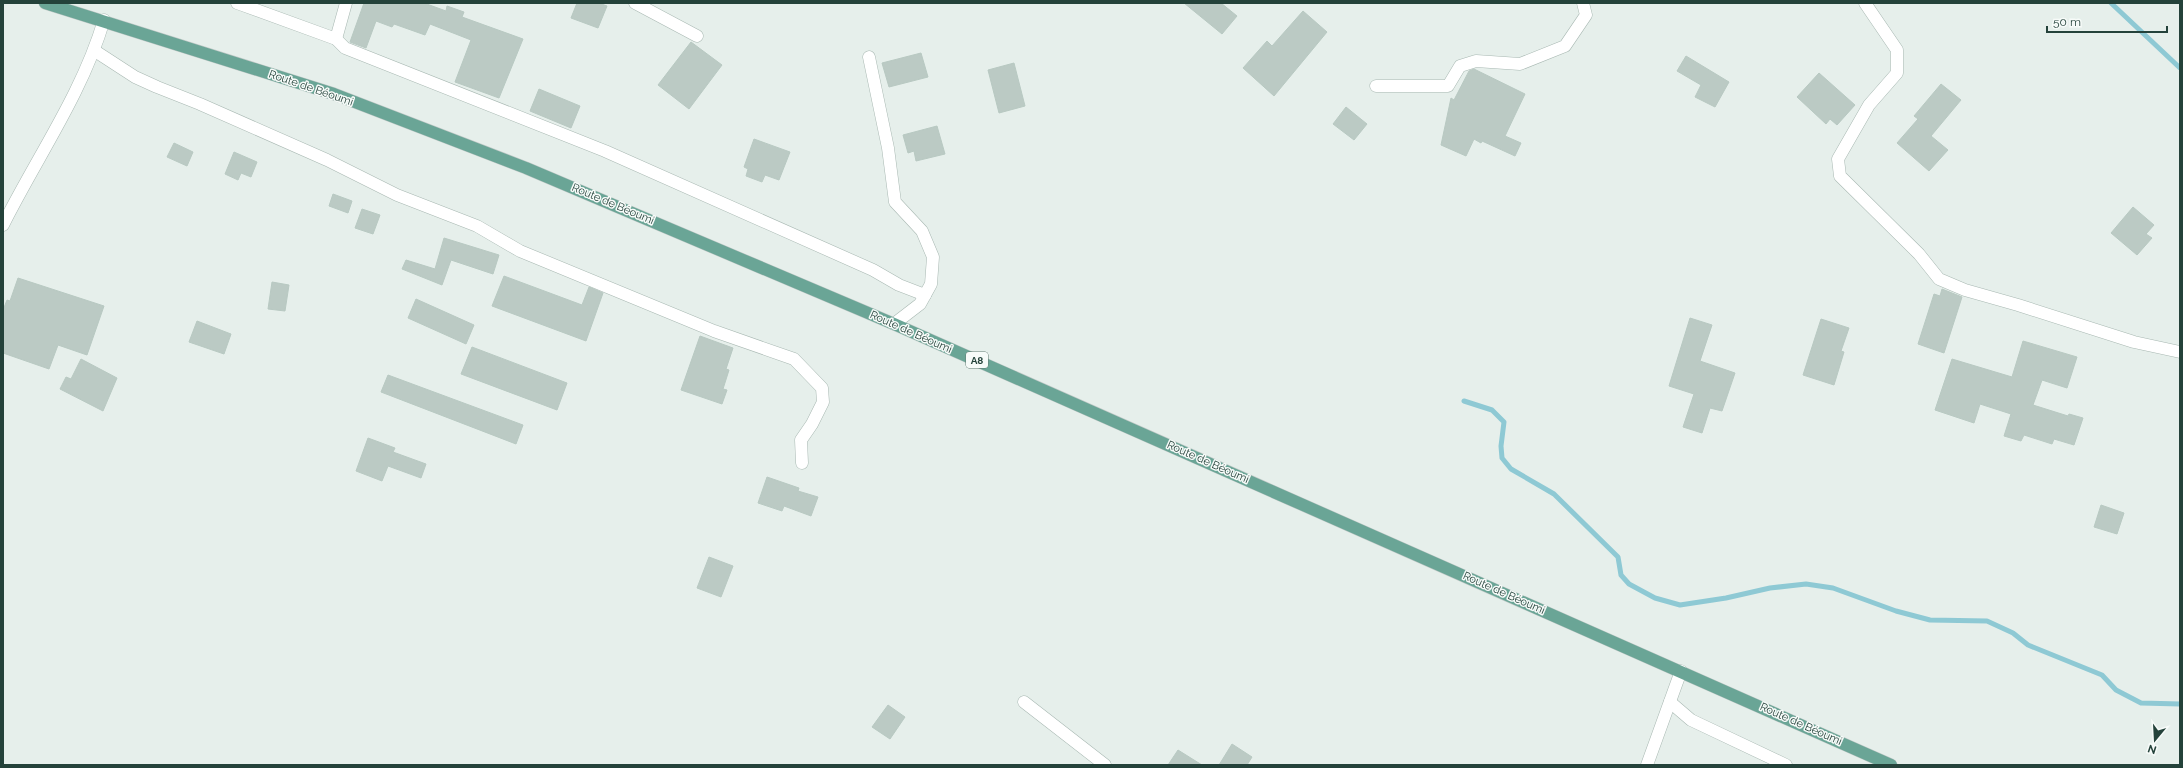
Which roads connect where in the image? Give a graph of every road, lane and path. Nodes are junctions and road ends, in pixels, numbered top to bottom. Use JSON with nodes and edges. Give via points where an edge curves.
{"nodes":[{"id":1,"x":45,"y":3,"type":"edge"},
{"id":2,"x":237,"y":3,"type":"edge"},
{"id":3,"x":346,"y":3,"type":"edge"},
{"id":4,"x":635,"y":3,"type":"edge"},
{"id":5,"x":1583,"y":3,"type":"edge"},
{"id":6,"x":1865,"y":3,"type":"edge"},
{"id":7,"x":104,"y":20,"type":"junction"},
{"id":8,"x":697,"y":36,"type":"dead end"},
{"id":9,"x":336,"y":39,"type":"junction"},
{"id":10,"x":95,"y":51,"type":"junction"},
{"id":11,"x":868,"y":57,"type":"dead end"},
{"id":12,"x":1376,"y":86,"type":"dead end"},
{"id":13,"x":3,"y":225,"type":"edge"},
{"id":14,"x":925,"y":295,"type":"junction"},
{"id":15,"x":894,"y":324,"type":"junction"},
{"id":16,"x":2180,"y":352,"type":"edge"},
{"id":17,"x":802,"y":463,"type":"dead end"},
{"id":18,"x":1681,"y":671,"type":"junction"},
{"id":19,"x":1024,"y":702,"type":"dead end"},
{"id":20,"x":1670,"y":702,"type":"junction"},
{"id":21,"x":1105,"y":765,"type":"edge"},
{"id":22,"x":1647,"y":765,"type":"edge"},
{"id":23,"x":1786,"y":765,"type":"edge"},
{"id":24,"x":1891,"y":765,"type":"edge"}],
"edges":[{"from":1,"to":7,"type":"main road","name":"Route de Béoumi","number":"A8"},
{"from":2,"to":9,"type":"street"},
{"from":3,"to":9,"type":"street"},
{"from":4,"to":8,"type":"street"},
{"from":5,"to":12,"type":"street","via":[[1586,14],[1565,46],[1520,64],[1476,61],[1460,66],[1448,86]]},
{"from":6,"to":16,"type":"street","via":[[1896,50],[1897,73],[1869,105],[1838,159],[1840,176],[1919,254],[1939,278],[1965,290],[2134,342]]},
{"from":7,"to":10,"type":"street"},
{"from":7,"to":15,"type":"main road","name":"Route de Béoumi","number":"A8","via":[[334,94],[512,162]]},
{"from":9,"to":14,"type":"street","via":[[345,48],[605,151]]},
{"from":10,"to":13,"type":"street","via":[[62,120]]},
{"from":10,"to":17,"type":"street","via":[[135,77],[327,160],[397,195],[477,226],[520,251],[714,331],[794,359],[822,388],[823,402],[801,440]]},
{"from":11,"to":14,"type":"street","via":[[888,148],[895,202],[922,231],[933,256],[931,284]]},
{"from":14,"to":15,"type":"street","via":[[920,304]]},
{"from":15,"to":18,"type":"main road","name":"Route de Béoumi","number":"A8"},
{"from":18,"to":20,"type":"street"},
{"from":18,"to":24,"type":"main road","name":"Route de Béoumi","number":"A8"},
{"from":19,"to":21,"type":"street"},
{"from":20,"to":22,"type":"street"},
{"from":20,"to":23,"type":"street","via":[[1691,720]]}]}
